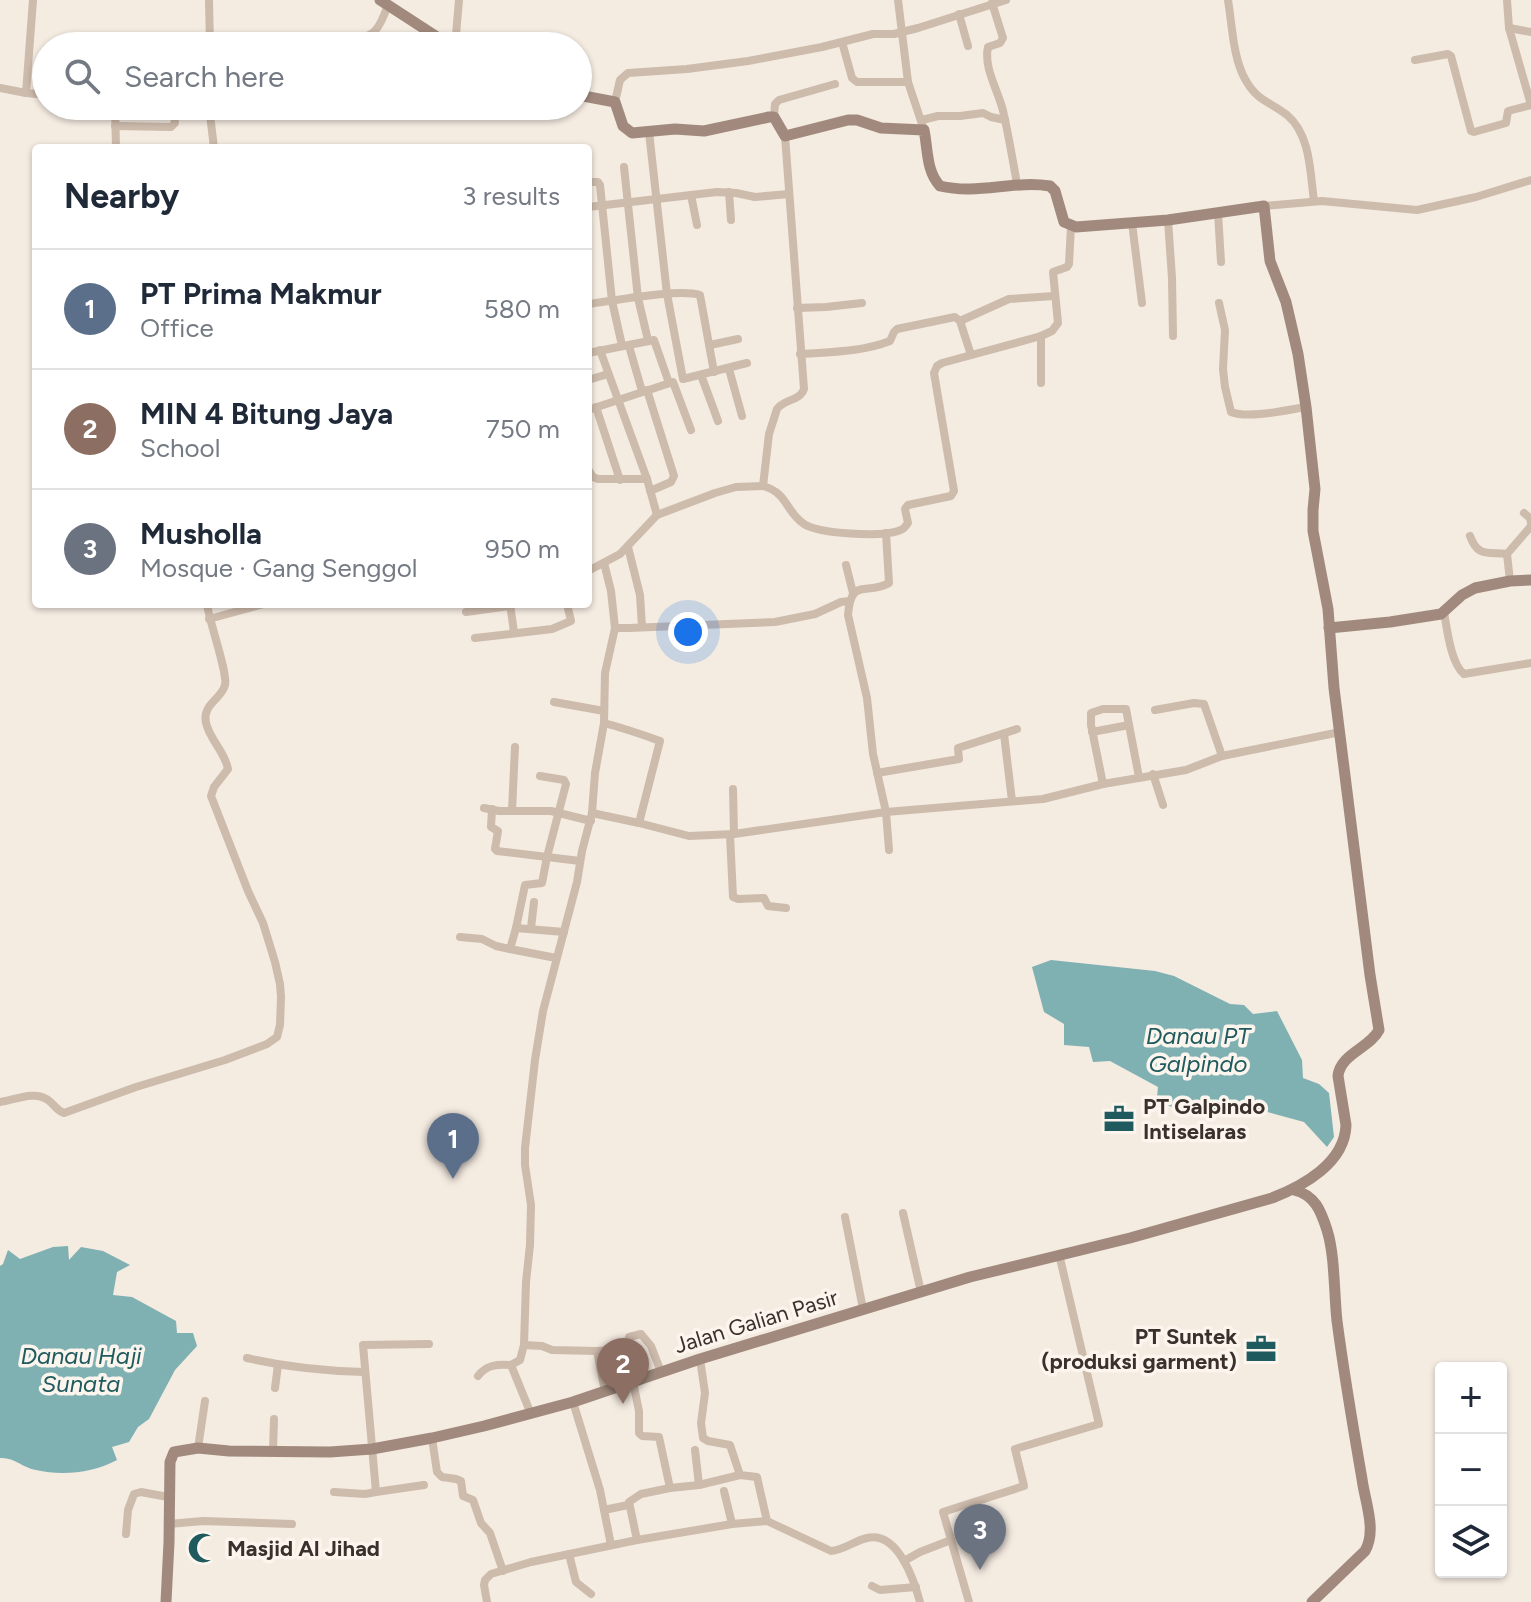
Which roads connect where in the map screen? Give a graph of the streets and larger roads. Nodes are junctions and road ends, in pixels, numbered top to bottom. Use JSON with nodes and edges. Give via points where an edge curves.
{"nodes":[{"id":1,"x":33,"y":0,"type":"edge"},
{"id":2,"x":209,"y":0,"type":"edge"},
{"id":3,"x":459,"y":0,"type":"edge"},
{"id":4,"x":898,"y":0,"type":"edge"},
{"id":5,"x":1006,"y":0,"type":"edge"},
{"id":6,"x":1228,"y":0,"type":"edge"},
{"id":7,"x":1507,"y":0,"type":"edge"},
{"id":8,"x":384,"y":2,"type":"edge"},
{"id":9,"x":992,"y":3,"type":"junction"},
{"id":10,"x":959,"y":14,"type":"junction"},
{"id":11,"x":1509,"y":28,"type":"junction"},
{"id":12,"x":210,"y":32,"type":"edge"},
{"id":13,"x":375,"y":32,"type":"edge"},
{"id":14,"x":431,"y":32,"type":"edge"},
{"id":15,"x":455,"y":32,"type":"edge"},
{"id":16,"x":901,"y":32,"type":"junction"},
{"id":17,"x":1531,"y":32,"type":"edge"},
{"id":18,"x":842,"y":42,"type":"junction"},
{"id":19,"x":968,"y":46,"type":"dead end"},
{"id":20,"x":1415,"y":60,"type":"dead end"},
{"id":21,"x":908,"y":82,"type":"junction"},
{"id":22,"x":835,"y":84,"type":"dead end"},
{"id":23,"x":0,"y":88,"type":"edge"},
{"id":24,"x":26,"y":93,"type":"junction"},
{"id":25,"x":32,"y":94,"type":"edge"},
{"id":26,"x":592,"y":98,"type":"edge"},
{"id":27,"x":615,"y":102,"type":"junction"},
{"id":28,"x":774,"y":117,"type":"junction"},
{"id":29,"x":115,"y":120,"type":"edge"},
{"id":30,"x":175,"y":120,"type":"edge"},
{"id":31,"x":211,"y":120,"type":"edge"},
{"id":32,"x":1005,"y":120,"type":"junction"},
{"id":33,"x":923,"y":125,"type":"junction"},
{"id":34,"x":115,"y":126,"type":"junction"},
{"id":35,"x":649,"y":132,"type":"junction"},
{"id":36,"x":785,"y":136,"type":"junction"},
{"id":37,"x":116,"y":144,"type":"edge"},
{"id":38,"x":214,"y":144,"type":"edge"},
{"id":39,"x":624,"y":167,"type":"dead end"},
{"id":40,"x":1531,"y":180,"type":"edge"},
{"id":41,"x":592,"y":182,"type":"edge"},
{"id":42,"x":1017,"y":184,"type":"junction"},
{"id":43,"x":729,"y":192,"type":"junction"},
{"id":44,"x":789,"y":194,"type":"junction"},
{"id":45,"x":691,"y":195,"type":"junction"},
{"id":46,"x":656,"y":199,"type":"junction"},
{"id":47,"x":1314,"y":201,"type":"junction"},
{"id":48,"x":627,"y":202,"type":"junction"},
{"id":49,"x":602,"y":206,"type":"junction"},
{"id":50,"x":1264,"y":206,"type":"junction"},
{"id":51,"x":592,"y":207,"type":"edge"},
{"id":52,"x":1218,"y":213,"type":"junction"},
{"id":53,"x":731,"y":220,"type":"dead end"},
{"id":54,"x":1168,"y":220,"type":"junction"},
{"id":55,"x":1132,"y":223,"type":"junction"},
{"id":56,"x":697,"y":225,"type":"dead end"},
{"id":57,"x":1071,"y":226,"type":"junction"},
{"id":58,"x":1221,"y":262,"type":"dead end"},
{"id":59,"x":667,"y":294,"type":"junction"},
{"id":60,"x":1054,"y":296,"type":"junction"},
{"id":61,"x":638,"y":298,"type":"junction"},
{"id":62,"x":612,"y":301,"type":"junction"},
{"id":63,"x":862,"y":303,"type":"dead end"},
{"id":64,"x":1142,"y":303,"type":"dead end"},
{"id":65,"x":1219,"y":303,"type":"dead end"},
{"id":66,"x":592,"y":304,"type":"edge"},
{"id":67,"x":797,"y":308,"type":"junction"},
{"id":68,"x":960,"y":321,"type":"junction"},
{"id":69,"x":647,"y":336,"type":"dead end"},
{"id":70,"x":1041,"y":336,"type":"junction"},
{"id":71,"x":1173,"y":336,"type":"dead end"},
{"id":72,"x":738,"y":339,"type":"dead end"},
{"id":73,"x":625,"y":343,"type":"junction"},
{"id":74,"x":710,"y":345,"type":"junction"},
{"id":75,"x":600,"y":350,"type":"junction"},
{"id":76,"x":592,"y":352,"type":"edge"},
{"id":77,"x":800,"y":354,"type":"junction"},
{"id":78,"x":971,"y":355,"type":"junction"},
{"id":79,"x":747,"y":363,"type":"dead end"},
{"id":80,"x":729,"y":369,"type":"junction"},
{"id":81,"x":714,"y":372,"type":"junction"},
{"id":82,"x":608,"y":374,"type":"junction"},
{"id":83,"x":701,"y":375,"type":"junction"},
{"id":84,"x":592,"y":379,"type":"edge"},
{"id":85,"x":669,"y":383,"type":"junction"},
{"id":86,"x":1041,"y":383,"type":"dead end"},
{"id":87,"x":644,"y":391,"type":"junction"},
{"id":88,"x":618,"y":399,"type":"junction"},
{"id":89,"x":1306,"y":407,"type":"junction"},
{"id":90,"x":592,"y":409,"type":"edge"},
{"id":91,"x":742,"y":416,"type":"dead end"},
{"id":92,"x":718,"y":421,"type":"dead end"},
{"id":93,"x":691,"y":430,"type":"dead end"},
{"id":94,"x":592,"y":475,"type":"edge"},
{"id":95,"x":647,"y":479,"type":"junction"},
{"id":96,"x":620,"y":480,"type":"junction"},
{"id":97,"x":763,"y":486,"type":"junction"},
{"id":98,"x":650,"y":491,"type":"junction"},
{"id":99,"x":1524,"y":513,"type":"dead end"},
{"id":100,"x":657,"y":515,"type":"junction"},
{"id":101,"x":1531,"y":525,"type":"edge"},
{"id":102,"x":886,"y":533,"type":"junction"},
{"id":103,"x":1470,"y":536,"type":"dead end"},
{"id":104,"x":628,"y":547,"type":"junction"},
{"id":105,"x":1507,"y":554,"type":"junction"},
{"id":106,"x":604,"y":563,"type":"junction"},
{"id":107,"x":846,"y":565,"type":"dead end"},
{"id":108,"x":592,"y":569,"type":"edge"},
{"id":109,"x":1531,"y":580,"type":"edge"},
{"id":110,"x":1510,"y":581,"type":"junction"},
{"id":111,"x":851,"y":597,"type":"junction"},
{"id":112,"x":208,"y":608,"type":"edge"},
{"id":113,"x":249,"y":608,"type":"edge"},
{"id":114,"x":491,"y":608,"type":"edge"},
{"id":115,"x":510,"y":608,"type":"edge"},
{"id":116,"x":568,"y":608,"type":"edge"},
{"id":117,"x":466,"y":612,"type":"dead end"},
{"id":118,"x":1444,"y":612,"type":"junction"},
{"id":119,"x":209,"y":619,"type":"junction"},
{"id":120,"x":642,"y":627,"type":"junction"},
{"id":121,"x":615,"y":628,"type":"junction"},
{"id":122,"x":1329,"y":628,"type":"junction"},
{"id":123,"x":514,"y":632,"type":"junction"},
{"id":124,"x":475,"y":638,"type":"dead end"},
{"id":125,"x":1531,"y":663,"type":"edge"},
{"id":126,"x":554,"y":702,"type":"dead end"},
{"id":127,"x":1155,"y":710,"type":"dead end"},
{"id":128,"x":604,"y":711,"type":"junction"},
{"id":129,"x":604,"y":723,"type":"junction"},
{"id":130,"x":1129,"y":725,"type":"junction"},
{"id":131,"x":1017,"y":729,"type":"dead end"},
{"id":132,"x":1092,"y":732,"type":"junction"},
{"id":133,"x":1340,"y":732,"type":"junction"},
{"id":134,"x":1004,"y":734,"type":"junction"},
{"id":135,"x":515,"y":747,"type":"dead end"},
{"id":136,"x":1222,"y":756,"type":"junction"},
{"id":137,"x":877,"y":773,"type":"junction"},
{"id":138,"x":1153,"y":774,"type":"junction"},
{"id":139,"x":540,"y":776,"type":"dead end"},
{"id":140,"x":1139,"y":777,"type":"junction"},
{"id":141,"x":1103,"y":784,"type":"junction"},
{"id":142,"x":733,"y":789,"type":"dead end"},
{"id":143,"x":1012,"y":801,"type":"junction"},
{"id":144,"x":1163,"y":805,"type":"dead end"},
{"id":145,"x":512,"y":811,"type":"junction"},
{"id":146,"x":558,"y":812,"type":"junction"},
{"id":147,"x":886,"y":812,"type":"junction"},
{"id":148,"x":592,"y":817,"type":"junction"},
{"id":149,"x":639,"y":823,"type":"junction"},
{"id":150,"x":732,"y":834,"type":"junction"},
{"id":151,"x":889,"y":850,"type":"dead end"},
{"id":152,"x":547,"y":857,"type":"junction"},
{"id":153,"x":580,"y":861,"type":"junction"},
{"id":154,"x":534,"y":902,"type":"dead end"},
{"id":155,"x":786,"y":908,"type":"dead end"},
{"id":156,"x":516,"y":928,"type":"junction"},
{"id":157,"x":531,"y":928,"type":"junction"},
{"id":158,"x":564,"y":932,"type":"junction"},
{"id":159,"x":460,"y":937,"type":"dead end"},
{"id":160,"x":510,"y":949,"type":"junction"},
{"id":161,"x":556,"y":958,"type":"junction"},
{"id":162,"x":0,"y":1102,"type":"edge"},
{"id":163,"x":1294,"y":1190,"type":"junction"},
{"id":164,"x":903,"y":1213,"type":"dead end"},
{"id":165,"x":845,"y":1217,"type":"dead end"},
{"id":166,"x":1059,"y":1254,"type":"junction"},
{"id":167,"x":921,"y":1292,"type":"junction"},
{"id":168,"x":863,"y":1309,"type":"junction"},
{"id":169,"x":429,"y":1344,"type":"dead end"},
{"id":170,"x":524,"y":1345,"type":"junction"},
{"id":171,"x":597,"y":1351,"type":"junction"},
{"id":172,"x":247,"y":1358,"type":"dead end"},
{"id":173,"x":700,"y":1359,"type":"junction"},
{"id":174,"x":278,"y":1365,"type":"junction"},
{"id":175,"x":511,"y":1365,"type":"junction"},
{"id":176,"x":365,"y":1372,"type":"junction"},
{"id":177,"x":661,"y":1372,"type":"junction"},
{"id":178,"x":478,"y":1376,"type":"dead end"},
{"id":179,"x":633,"y":1382,"type":"junction"},
{"id":180,"x":275,"y":1388,"type":"dead end"},
{"id":181,"x":605,"y":1391,"type":"junction"},
{"id":182,"x":205,"y":1401,"type":"dead end"},
{"id":183,"x":573,"y":1402,"type":"junction"},
{"id":184,"x":531,"y":1414,"type":"junction"},
{"id":185,"x":274,"y":1419,"type":"dead end"},
{"id":186,"x":432,"y":1438,"type":"junction"},
{"id":187,"x":198,"y":1448,"type":"junction"},
{"id":188,"x":372,"y":1449,"type":"junction"},
{"id":189,"x":695,"y":1450,"type":"dead end"},
{"id":190,"x":273,"y":1452,"type":"junction"},
{"id":191,"x":740,"y":1475,"type":"junction"},
{"id":192,"x":424,"y":1485,"type":"dead end"},
{"id":193,"x":699,"y":1485,"type":"junction"},
{"id":194,"x":670,"y":1488,"type":"junction"},
{"id":195,"x":724,"y":1491,"type":"dead end"},
{"id":196,"x":334,"y":1492,"type":"dead end"},
{"id":197,"x":376,"y":1492,"type":"junction"},
{"id":198,"x":168,"y":1497,"type":"junction"},
{"id":199,"x":628,"y":1505,"type":"junction"},
{"id":200,"x":604,"y":1510,"type":"junction"},
{"id":201,"x":767,"y":1521,"type":"junction"},
{"id":202,"x":169,"y":1524,"type":"junction"},
{"id":203,"x":292,"y":1524,"type":"dead end"},
{"id":204,"x":732,"y":1524,"type":"junction"},
{"id":205,"x":126,"y":1534,"type":"dead end"},
{"id":206,"x":637,"y":1540,"type":"junction"},
{"id":207,"x":951,"y":1540,"type":"junction"},
{"id":208,"x":611,"y":1545,"type":"junction"},
{"id":209,"x":569,"y":1554,"type":"junction"},
{"id":210,"x":904,"y":1561,"type":"junction"},
{"id":211,"x":503,"y":1571,"type":"junction"},
{"id":212,"x":872,"y":1586,"type":"dead end"},
{"id":213,"x":916,"y":1587,"type":"junction"},
{"id":214,"x":591,"y":1594,"type":"dead end"},
{"id":215,"x":166,"y":1602,"type":"edge"},
{"id":216,"x":487,"y":1602,"type":"edge"},
{"id":217,"x":920,"y":1602,"type":"edge"},
{"id":218,"x":969,"y":1602,"type":"edge"},
{"id":219,"x":1312,"y":1602,"type":"edge"}],
"edges":[{"from":1,"to":24,"type":"street"},
{"from":2,"to":12,"type":"street"},
{"from":3,"to":15,"type":"street"},
{"from":4,"to":16,"type":"street"},
{"from":5,"to":9,"type":"street"},
{"from":6,"to":47,"type":"street","via":[[1239,66],[1255,94],[1297,125]]},
{"from":7,"to":11,"type":"street"},
{"from":8,"to":13,"type":"street"},
{"from":8,"to":14,"type":"street"},
{"from":9,"to":10,"type":"street"},
{"from":9,"to":32,"type":"street","via":[[1003,38],[987,53]]},
{"from":10,"to":16,"type":"street"},
{"from":10,"to":19,"type":"street"},
{"from":11,"to":17,"type":"street"},
{"from":11,"to":20,"type":"street","via":[[1531,105],[1508,111],[1506,123],[1471,131],[1451,56]]},
{"from":16,"to":18,"type":"street"},
{"from":16,"to":21,"type":"street"},
{"from":18,"to":21,"type":"street","via":[[857,82]]},
{"from":18,"to":27,"type":"street","via":[[748,61],[628,73],[620,80]]},
{"from":21,"to":33,"type":"street"},
{"from":22,"to":28,"type":"street","via":[[779,100]]},
{"from":23,"to":24,"type":"street"},
{"from":24,"to":25,"type":"street"},
{"from":26,"to":27,"type":"street"},
{"from":27,"to":35,"type":"street","via":[[628,130]]},
{"from":28,"to":35,"type":"street","via":[[704,131]]},
{"from":28,"to":36,"type":"street"},
{"from":29,"to":34,"type":"street"},
{"from":30,"to":34,"type":"street","via":[[171,127]]},
{"from":31,"to":38,"type":"street"},
{"from":32,"to":33,"type":"street","via":[[980,113],[938,116]]},
{"from":32,"to":42,"type":"street"},
{"from":33,"to":36,"type":"street","via":[[881,128],[848,120]]},
{"from":33,"to":42,"type":"street","via":[[930,166],[940,186],[987,189]]},
{"from":34,"to":37,"type":"street"},
{"from":35,"to":46,"type":"street"},
{"from":36,"to":44,"type":"street"},
{"from":39,"to":48,"type":"street"},
{"from":40,"to":47,"type":"street","via":[[1417,210]]},
{"from":41,"to":49,"type":"street","via":[[600,185]]},
{"from":42,"to":57,"type":"street","via":[[1050,186],[1064,222]]},
{"from":43,"to":44,"type":"street","via":[[755,197]]},
{"from":43,"to":45,"type":"street"},
{"from":43,"to":53,"type":"street"},
{"from":44,"to":67,"type":"street"},
{"from":45,"to":46,"type":"street"},
{"from":45,"to":56,"type":"street"},
{"from":46,"to":48,"type":"street"},
{"from":46,"to":59,"type":"street"},
{"from":47,"to":50,"type":"street"},
{"from":48,"to":49,"type":"street"},
{"from":48,"to":61,"type":"street"},
{"from":49,"to":51,"type":"street"},
{"from":49,"to":62,"type":"street"},
{"from":50,"to":52,"type":"street"},
{"from":50,"to":89,"type":"street","via":[[1270,261],[1286,302]]},
{"from":52,"to":54,"type":"street"},
{"from":52,"to":58,"type":"street"},
{"from":54,"to":55,"type":"street"},
{"from":54,"to":71,"type":"street"},
{"from":55,"to":57,"type":"street"},
{"from":55,"to":64,"type":"street"},
{"from":57,"to":60,"type":"street","via":[[1069,264],[1053,272]]},
{"from":59,"to":61,"type":"street"},
{"from":59,"to":74,"type":"street","via":[[700,295]]},
{"from":59,"to":83,"type":"street","via":[[683,379]]},
{"from":60,"to":68,"type":"street","via":[[1009,299]]},
{"from":60,"to":70,"type":"street","via":[[1058,323]]},
{"from":61,"to":62,"type":"street"},
{"from":61,"to":69,"type":"street"},
{"from":62,"to":66,"type":"street"},
{"from":62,"to":73,"type":"street"},
{"from":63,"to":67,"type":"street"},
{"from":65,"to":89,"type":"street","via":[[1231,412]]},
{"from":67,"to":77,"type":"street"},
{"from":68,"to":77,"type":"street","via":[[955,317],[897,329],[888,342],[860,348]]},
{"from":68,"to":78,"type":"street"},
{"from":70,"to":78,"type":"street"},
{"from":70,"to":86,"type":"street"},
{"from":72,"to":74,"type":"street"},
{"from":73,"to":75,"type":"street"},
{"from":73,"to":85,"type":"street","via":[[654,340]]},
{"from":73,"to":87,"type":"street"},
{"from":74,"to":81,"type":"street"},
{"from":75,"to":76,"type":"street"},
{"from":75,"to":82,"type":"street"},
{"from":77,"to":97,"type":"street","via":[[803,392],[777,409]]},
{"from":78,"to":102,"type":"street","via":[[942,363],[934,373],[954,493],[908,505],[907,526]]},
{"from":79,"to":80,"type":"street"},
{"from":80,"to":81,"type":"street"},
{"from":80,"to":91,"type":"street"},
{"from":81,"to":83,"type":"street"},
{"from":82,"to":84,"type":"street"},
{"from":82,"to":88,"type":"street"},
{"from":83,"to":92,"type":"street"},
{"from":85,"to":87,"type":"street"},
{"from":85,"to":93,"type":"street","via":[[673,382]]},
{"from":87,"to":88,"type":"street"},
{"from":87,"to":98,"type":"street","via":[[674,476]]},
{"from":88,"to":90,"type":"street"},
{"from":88,"to":95,"type":"street"},
{"from":89,"to":122,"type":"street","via":[[1315,489],[1313,531]]},
{"from":90,"to":96,"type":"street"},
{"from":94,"to":96,"type":"street"},
{"from":95,"to":96,"type":"street"},
{"from":95,"to":98,"type":"street"},
{"from":97,"to":100,"type":"street","via":[[736,487]]},
{"from":97,"to":102,"type":"street","via":[[781,495],[807,526]]},
{"from":98,"to":100,"type":"street"},
{"from":99,"to":101,"type":"street"},
{"from":100,"to":104,"type":"street"},
{"from":101,"to":105,"type":"street"},
{"from":102,"to":111,"type":"street","via":[[889,583],[860,589]]},
{"from":103,"to":105,"type":"street","via":[[1478,551]]},
{"from":104,"to":106,"type":"street"},
{"from":104,"to":120,"type":"street"},
{"from":105,"to":110,"type":"street"},
{"from":106,"to":108,"type":"street"},
{"from":106,"to":121,"type":"street"},
{"from":107,"to":111,"type":"street"},
{"from":109,"to":110,"type":"street"},
{"from":110,"to":118,"type":"street","via":[[1467,591]]},
{"from":111,"to":120,"type":"street","via":[[815,614],[775,622]]},
{"from":111,"to":137,"type":"street","via":[[848,620],[867,698]]},
{"from":112,"to":119,"type":"street"},
{"from":113,"to":119,"type":"street"},
{"from":114,"to":117,"type":"street"},
{"from":115,"to":123,"type":"street"},
{"from":116,"to":123,"type":"street","via":[[569,623]]},
{"from":118,"to":122,"type":"street"},
{"from":118,"to":125,"type":"street","via":[[1456,663],[1464,674]]},
{"from":119,"to":162,"type":"street","via":[[225,683],[205,720],[228,769],[211,796],[271,949],[281,997],[277,1037],[225,1060],[64,1113],[38,1095]]},
{"from":120,"to":121,"type":"street"},
{"from":121,"to":128,"type":"street","via":[[605,673]]},
{"from":122,"to":133,"type":"street"},
{"from":123,"to":124,"type":"street"},
{"from":126,"to":128,"type":"street"},
{"from":127,"to":136,"type":"street","via":[[1204,704]]},
{"from":128,"to":129,"type":"street"},
{"from":129,"to":148,"type":"street"},
{"from":129,"to":149,"type":"street","via":[[660,741]]},
{"from":130,"to":132,"type":"street"},
{"from":130,"to":132,"type":"street","via":[[1126,709],[1096,710],[1091,713]]},
{"from":130,"to":140,"type":"street"},
{"from":131,"to":134,"type":"street"},
{"from":132,"to":141,"type":"street"},
{"from":133,"to":136,"type":"street"},
{"from":133,"to":163,"type":"street","name":"Jalan Galian Pasir","via":[[1379,1030],[1339,1069],[1346,1132],[1337,1153]]},
{"from":134,"to":137,"type":"street","via":[[958,748],[959,759]]},
{"from":134,"to":143,"type":"street"},
{"from":135,"to":145,"type":"street"},
{"from":136,"to":138,"type":"street","via":[[1186,770]]},
{"from":137,"to":147,"type":"street"},
{"from":138,"to":140,"type":"street"},
{"from":138,"to":144,"type":"street"},
{"from":139,"to":146,"type":"street","via":[[566,782]]},
{"from":140,"to":141,"type":"street"},
{"from":141,"to":143,"type":"street"},
{"from":142,"to":150,"type":"street"},
{"from":143,"to":147,"type":"street"},
{"from":145,"to":146,"type":"street"},
{"from":145,"to":152,"type":"street","via":[[488,809],[491,827],[498,831],[496,850]]},
{"from":146,"to":148,"type":"street"},
{"from":146,"to":152,"type":"street"},
{"from":147,"to":150,"type":"street"},
{"from":147,"to":151,"type":"street"},
{"from":148,"to":149,"type":"street"},
{"from":148,"to":153,"type":"street"},
{"from":149,"to":150,"type":"street","via":[[689,836]]},
{"from":150,"to":155,"type":"street","via":[[733,897],[764,898],[768,906]]},
{"from":152,"to":153,"type":"street"},
{"from":152,"to":156,"type":"street","via":[[542,883],[525,885]]},
{"from":153,"to":158,"type":"street"},
{"from":154,"to":157,"type":"street"},
{"from":156,"to":157,"type":"street"},
{"from":156,"to":160,"type":"street"},
{"from":157,"to":158,"type":"street"},
{"from":158,"to":161,"type":"street"},
{"from":159,"to":160,"type":"street"},
{"from":160,"to":161,"type":"street"},
{"from":161,"to":170,"type":"street","via":[[535,1060],[525,1148],[531,1205]]},
{"from":163,"to":166,"type":"street","name":"Jalan Galian Pasir"},
{"from":163,"to":219,"type":"street","via":[[1314,1200],[1328,1233],[1337,1323],[1371,1528],[1365,1551]]},
{"from":164,"to":167,"type":"street"},
{"from":165,"to":168,"type":"street"},
{"from":166,"to":167,"type":"street","name":"Jalan Galian Pasir"},
{"from":166,"to":207,"type":"street","via":[[1099,1424],[1015,1449],[1024,1486],[943,1512]]},
{"from":167,"to":168,"type":"street","name":"Jalan Galian Pasir"},
{"from":168,"to":173,"type":"street","name":"Jalan Galian Pasir"},
{"from":169,"to":176,"type":"street","via":[[363,1345]]},
{"from":170,"to":171,"type":"street"},
{"from":170,"to":175,"type":"street","via":[[520,1360]]},
{"from":171,"to":177,"type":"street","via":[[623,1349],[629,1337],[641,1334]]},
{"from":171,"to":181,"type":"street"},
{"from":172,"to":174,"type":"street"},
{"from":173,"to":177,"type":"street","name":"Jalan Galian Pasir"},
{"from":173,"to":191,"type":"street","via":[[703,1438],[730,1445]]},
{"from":174,"to":176,"type":"street"},
{"from":174,"to":180,"type":"street"},
{"from":175,"to":178,"type":"street","via":[[489,1367]]},
{"from":175,"to":184,"type":"street"},
{"from":176,"to":188,"type":"street"},
{"from":177,"to":179,"type":"street","name":"Jalan Galian Pasir"},
{"from":179,"to":181,"type":"street","name":"Jalan Galian Pasir"},
{"from":179,"to":194,"type":"street","via":[[639,1411],[635,1432],[659,1437]]},
{"from":181,"to":183,"type":"street","name":"Jalan Galian Pasir"},
{"from":182,"to":187,"type":"street"},
{"from":183,"to":184,"type":"street","name":"Jalan Galian Pasir"},
{"from":183,"to":200,"type":"street"},
{"from":184,"to":186,"type":"street","name":"Jalan Galian Pasir"},
{"from":185,"to":190,"type":"street"},
{"from":186,"to":188,"type":"street","name":"Jalan Galian Pasir"},
{"from":186,"to":211,"type":"street","via":[[437,1472],[461,1481],[463,1496],[473,1500]]},
{"from":187,"to":190,"type":"street","name":"Jalan Galian Pasir"},
{"from":187,"to":198,"type":"street","via":[[174,1452]]},
{"from":188,"to":190,"type":"street","name":"Jalan Galian Pasir"},
{"from":188,"to":197,"type":"street"},
{"from":189,"to":193,"type":"street"},
{"from":191,"to":193,"type":"street"},
{"from":191,"to":201,"type":"street","via":[[757,1477]]},
{"from":192,"to":197,"type":"street"},
{"from":193,"to":194,"type":"street"},
{"from":194,"to":199,"type":"street","via":[[641,1494]]},
{"from":195,"to":204,"type":"street"},
{"from":196,"to":197,"type":"street"},
{"from":198,"to":202,"type":"street"},
{"from":198,"to":205,"type":"street","via":[[137,1492],[131,1498]]},
{"from":199,"to":200,"type":"street"},
{"from":199,"to":206,"type":"street"},
{"from":200,"to":208,"type":"street"},
{"from":201,"to":204,"type":"street"},
{"from":201,"to":210,"type":"street","via":[[831,1551],[868,1538],[883,1539]]},
{"from":202,"to":203,"type":"street"},
{"from":202,"to":215,"type":"street"},
{"from":204,"to":206,"type":"street"},
{"from":206,"to":208,"type":"street"},
{"from":207,"to":210,"type":"street"},
{"from":207,"to":218,"type":"street"},
{"from":208,"to":209,"type":"street"},
{"from":209,"to":211,"type":"street"},
{"from":209,"to":214,"type":"street","via":[[576,1582]]},
{"from":210,"to":213,"type":"street"},
{"from":211,"to":216,"type":"street","via":[[485,1580]]},
{"from":212,"to":213,"type":"street"},
{"from":213,"to":217,"type":"street"}]}
